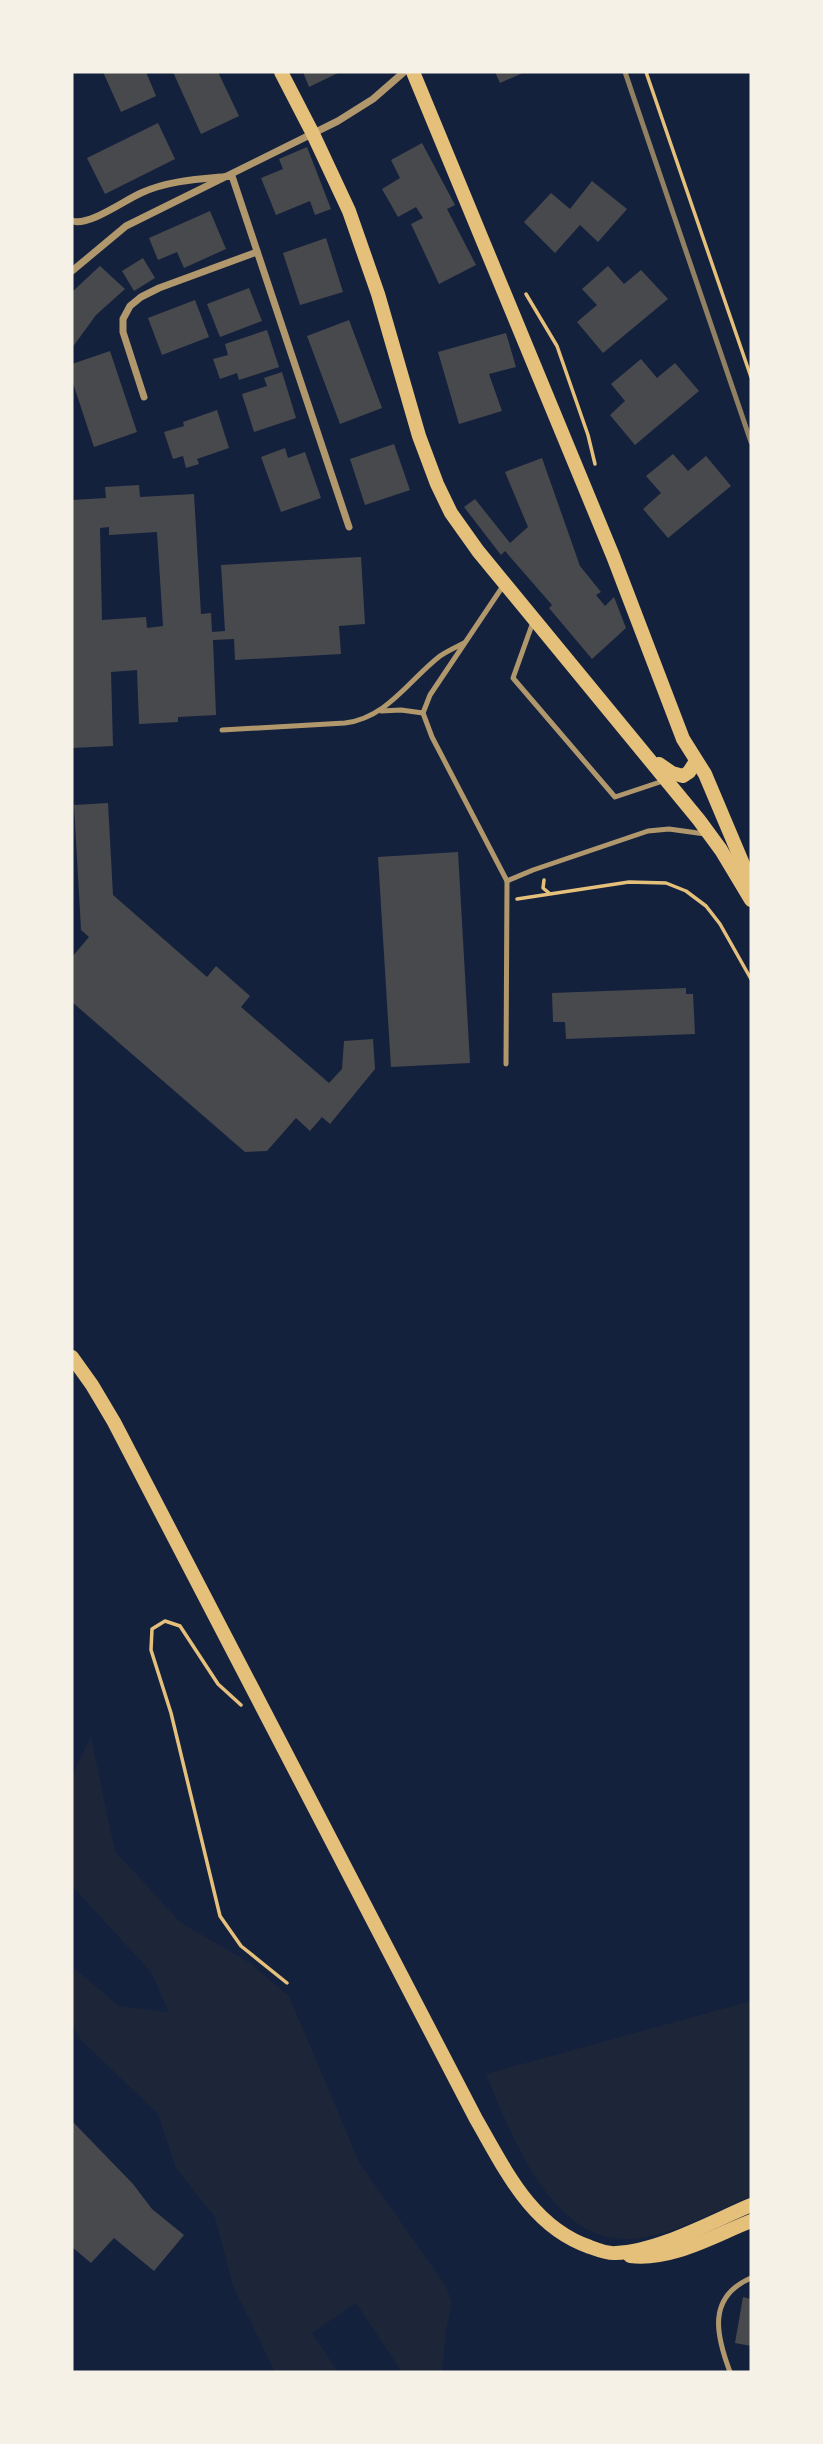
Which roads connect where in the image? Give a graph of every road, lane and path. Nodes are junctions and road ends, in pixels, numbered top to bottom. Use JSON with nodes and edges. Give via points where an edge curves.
{"nodes":[{"id":1,"x":281,"y":72,"type":"edge"},
{"id":2,"x":404,"y":72,"type":"edge"},
{"id":3,"x":413,"y":72,"type":"edge"},
{"id":4,"x":646,"y":72,"type":"edge"},
{"id":5,"x":313,"y":134,"type":"junction"},
{"id":6,"x":232,"y":176,"type":"junction"},
{"id":7,"x":72,"y":221,"type":"edge"},
{"id":8,"x":257,"y":252,"type":"junction"},
{"id":9,"x":72,"y":271,"type":"edge"},
{"id":10,"x":751,"y":377,"type":"edge"},
{"id":11,"x":145,"y":397,"type":"dead end"},
{"id":12,"x":349,"y":527,"type":"dead end"},
{"id":13,"x":505,"y":583,"type":"junction"},
{"id":14,"x":534,"y":619,"type":"junction"},
{"id":15,"x":467,"y":642,"type":"junction"},
{"id":16,"x":377,"y":712,"type":"junction"},
{"id":17,"x":423,"y":713,"type":"junction"},
{"id":18,"x":222,"y":730,"type":"dead end"},
{"id":19,"x":647,"y":756,"type":"junction"},
{"id":20,"x":696,"y":761,"type":"junction"},
{"id":21,"x":666,"y":780,"type":"junction"},
{"id":22,"x":710,"y":834,"type":"junction"},
{"id":23,"x":507,"y":881,"type":"junction"},
{"id":24,"x":751,"y":883,"type":"edge"},
{"id":25,"x":751,"y":900,"type":"edge"},
{"id":26,"x":509,"y":901,"type":"junction"},
{"id":27,"x":751,"y":979,"type":"edge"},
{"id":28,"x":506,"y":1064,"type":"dead end"},
{"id":29,"x":72,"y":1357,"type":"edge"},
{"id":30,"x":271,"y":1720,"type":"junction"},
{"id":31,"x":287,"y":1983,"type":"dead end"},
{"id":32,"x":751,"y":2205,"type":"edge"},
{"id":33,"x":751,"y":2221,"type":"edge"},
{"id":34,"x":615,"y":2254,"type":"junction"},
{"id":35,"x":751,"y":2278,"type":"edge"},
{"id":36,"x":730,"y":2372,"type":"edge"}],
"edges":[{"from":1,"to":5,"type":"main road"},
{"from":2,"to":5,"type":"street","via":[[361,107]]},
{"from":3,"to":20,"type":"main road","via":[[613,556],[683,740]]},
{"from":4,"to":10,"type":"path"},
{"from":5,"to":6,"type":"street"},
{"from":5,"to":13,"type":"main road","via":[[360,240],[437,484],[460,526]]},
{"from":6,"to":7,"type":"street","via":[[158,186],[84,222]]},
{"from":6,"to":8,"type":"street"},
{"from":6,"to":9,"type":"street","via":[[126,226]]},
{"from":8,"to":11,"type":"street","via":[[159,288],[130,306],[123,332]]},
{"from":8,"to":12,"type":"street"},
{"from":13,"to":14,"type":"main road"},
{"from":13,"to":15,"type":"lane"},
{"from":14,"to":19,"type":"main road"},
{"from":14,"to":21,"type":"lane","via":[[513,678],[615,797]]},
{"from":15,"to":16,"type":"lane","via":[[440,656]]},
{"from":15,"to":17,"type":"lane","via":[[430,695]]},
{"from":16,"to":17,"type":"lane"},
{"from":16,"to":18,"type":"lane","via":[[345,723]]},
{"from":17,"to":23,"type":"lane"},
{"from":19,"to":20,"type":"main road","via":[[680,776]]},
{"from":19,"to":21,"type":"main road"},
{"from":20,"to":24,"type":"main road"},
{"from":21,"to":22,"type":"main road"},
{"from":22,"to":23,"type":"lane","via":[[648,831]]},
{"from":22,"to":25,"type":"main road"},
{"from":23,"to":26,"type":"lane"},
{"from":26,"to":27,"type":"path","via":[[629,882],[666,883],[706,906]]},
{"from":26,"to":28,"type":"lane"},
{"from":29,"to":30,"type":"main road","via":[[114,1422]]},
{"from":30,"to":31,"type":"path","via":[[238,1703],[218,1684],[180,1626],[165,1621],[152,1629],[151,1650],[171,1713],[220,1916],[241,1946]]},
{"from":30,"to":34,"type":"main road","via":[[476,2119],[517,2188],[558,2232]]},
{"from":32,"to":34,"type":"main road","via":[[669,2240]]},
{"from":33,"to":34,"type":"main road","via":[[668,2253],[645,2257]]},
{"from":35,"to":36,"type":"lane","via":[[719,2306]]}]}
